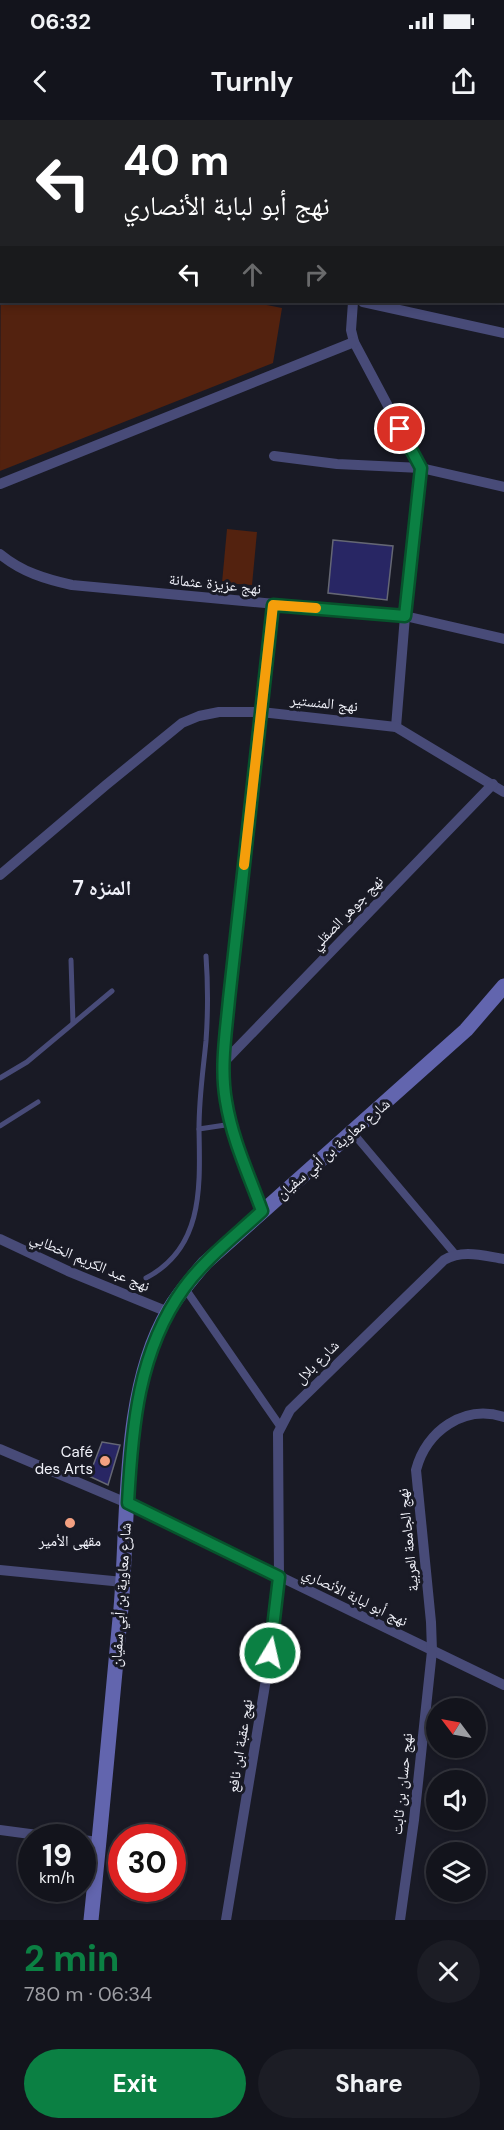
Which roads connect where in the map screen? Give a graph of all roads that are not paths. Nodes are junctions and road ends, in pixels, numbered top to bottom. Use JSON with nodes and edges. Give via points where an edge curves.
{"nodes":[{"id":1,"x":353,"y":303,"type":"edge"},
{"id":2,"x":368,"y":303,"type":"edge"},
{"id":3,"x":504,"y":333,"type":"edge"},
{"id":4,"x":354,"y":342,"type":"junction"},
{"id":5,"x":274,"y":456,"type":"dead end"},
{"id":6,"x":421,"y":468,"type":"junction"},
{"id":7,"x":0,"y":484,"type":"edge"},
{"id":8,"x":504,"y":487,"type":"edge"},
{"id":9,"x":0,"y":554,"type":"edge"},
{"id":10,"x":273,"y":605,"type":"junction"},
{"id":11,"x":405,"y":616,"type":"junction"},
{"id":12,"x":504,"y":639,"type":"edge"},
{"id":13,"x":261,"y":712,"type":"junction"},
{"id":14,"x":396,"y":727,"type":"junction"},
{"id":15,"x":493,"y":784,"type":"junction"},
{"id":16,"x":504,"y":792,"type":"edge"},
{"id":17,"x":0,"y":875,"type":"edge"},
{"id":18,"x":206,"y":956,"type":"dead end"},
{"id":19,"x":71,"y":960,"type":"dead end"},
{"id":20,"x":504,"y":986,"type":"edge"},
{"id":21,"x":112,"y":991,"type":"dead end"},
{"id":22,"x":73,"y":1023,"type":"junction"},
{"id":23,"x":223,"y":1063,"type":"junction"},
{"id":24,"x":0,"y":1078,"type":"edge"},
{"id":25,"x":38,"y":1102,"type":"dead end"},
{"id":26,"x":232,"y":1124,"type":"junction"},
{"id":27,"x":0,"y":1126,"type":"edge"},
{"id":28,"x":199,"y":1129,"type":"junction"},
{"id":29,"x":353,"y":1133,"type":"junction"},
{"id":30,"x":262,"y":1211,"type":"junction"},
{"id":31,"x":0,"y":1239,"type":"edge"},
{"id":32,"x":455,"y":1254,"type":"junction"},
{"id":33,"x":504,"y":1258,"type":"edge"},
{"id":34,"x":146,"y":1278,"type":"dead end"},
{"id":35,"x":184,"y":1287,"type":"junction"},
{"id":36,"x":168,"y":1311,"type":"junction"},
{"id":37,"x":504,"y":1417,"type":"edge"},
{"id":38,"x":280,"y":1426,"type":"junction"},
{"id":39,"x":0,"y":1449,"type":"edge"},
{"id":40,"x":128,"y":1503,"type":"junction"},
{"id":41,"x":0,"y":1570,"type":"edge"},
{"id":42,"x":279,"y":1577,"type":"junction"},
{"id":43,"x":123,"y":1582,"type":"junction"},
{"id":44,"x":432,"y":1651,"type":"junction"},
{"id":45,"x":504,"y":1685,"type":"edge"},
{"id":46,"x":0,"y":1830,"type":"edge"},
{"id":47,"x":18,"y":1832,"type":"edge"},
{"id":48,"x":96,"y":1842,"type":"edge"},
{"id":49,"x":99,"y":1842,"type":"junction"},
{"id":50,"x":91,"y":1920,"type":"edge"},
{"id":51,"x":226,"y":1920,"type":"edge"},
{"id":52,"x":400,"y":1920,"type":"edge"}],
"edges":[{"from":1,"to":4,"type":"street"},
{"from":2,"to":3,"type":"street"},
{"from":4,"to":6,"type":"street"},
{"from":4,"to":7,"type":"street"},
{"from":5,"to":6,"type":"street"},
{"from":6,"to":8,"type":"street"},
{"from":6,"to":11,"type":"street"},
{"from":9,"to":10,"type":"street","name":"نهج عزيزة عثمانة","via":[[20,569],[72,585]]},
{"from":10,"to":11,"type":"street","name":"نهج عزيزة عثمانة"},
{"from":10,"to":13,"type":"street"},
{"from":11,"to":12,"type":"street","name":"نهج عزيزة عثمانة"},
{"from":11,"to":14,"type":"street"},
{"from":13,"to":14,"type":"street","name":"نهج المنستير"},
{"from":13,"to":17,"type":"street","name":"نهج المنستير","via":[[219,712],[182,723]]},
{"from":13,"to":23,"type":"street"},
{"from":14,"to":15,"type":"street","name":"نهج المنستير"},
{"from":15,"to":16,"type":"street","name":"نهج المنستير"},
{"from":15,"to":23,"type":"street","name":"نهج جوهر الصقلي"},
{"from":18,"to":28,"type":"lane","via":[[206,1032]]},
{"from":19,"to":22,"type":"lane"},
{"from":20,"to":29,"type":"main road","name":"شارع معاوية بن أبي سفيان","via":[[466,1030]]},
{"from":21,"to":22,"type":"lane"},
{"from":22,"to":24,"type":"lane","via":[[27,1062]]},
{"from":23,"to":26,"type":"street"},
{"from":25,"to":27,"type":"lane"},
{"from":26,"to":28,"type":"lane"},
{"from":26,"to":30,"type":"street"},
{"from":28,"to":34,"type":"lane","via":[[194,1224],[169,1264]]},
{"from":29,"to":30,"type":"main road","name":"شارع معاوية بن أبي سفيان"},
{"from":29,"to":32,"type":"street"},
{"from":30,"to":35,"type":"main road","name":"شارع معاوية بن أبي سفيان"},
{"from":31,"to":36,"type":"street","name":"نهج عبد الكريم الخطابي"},
{"from":32,"to":33,"type":"street"},
{"from":32,"to":38,"type":"street","name":"شارع بلال","via":[[368,1332],[290,1410]]},
{"from":35,"to":36,"type":"main road","name":"شارع معاوية بن أبي سفيان"},
{"from":35,"to":38,"type":"street"},
{"from":36,"to":40,"type":"main road","name":"شارع معاوية بن أبي سفيان","via":[[139,1390]]},
{"from":37,"to":44,"type":"street","name":"نهج الجامعة العربية","via":[[492,1413],[467,1416],[446,1424],[429,1440],[419,1457],[417,1488]]},
{"from":38,"to":42,"type":"street"},
{"from":39,"to":40,"type":"street","name":"نهج أبو لبابة الأنصاري"},
{"from":40,"to":42,"type":"street","name":"نهج أبو لبابة الأنصاري"},
{"from":40,"to":43,"type":"main road","name":"شارع معاوية بن أبي سفيان"},
{"from":41,"to":43,"type":"street"},
{"from":42,"to":44,"type":"street","name":"نهج أبو لبابة الأنصاري"},
{"from":42,"to":51,"type":"street","name":"نهج عقبة ابن نافع","via":[[274,1631]]},
{"from":43,"to":49,"type":"main road","name":"شارع معاوية بن أبي سفيان"},
{"from":44,"to":45,"type":"street","name":"نهج أبو لبابة الأنصاري"},
{"from":44,"to":52,"type":"street","name":"نهج حسان بن ثابت"},
{"from":46,"to":47,"type":"street"},
{"from":48,"to":49,"type":"street"},
{"from":49,"to":50,"type":"main road","name":"شارع معاوية بن أبي سفيان"}]}
